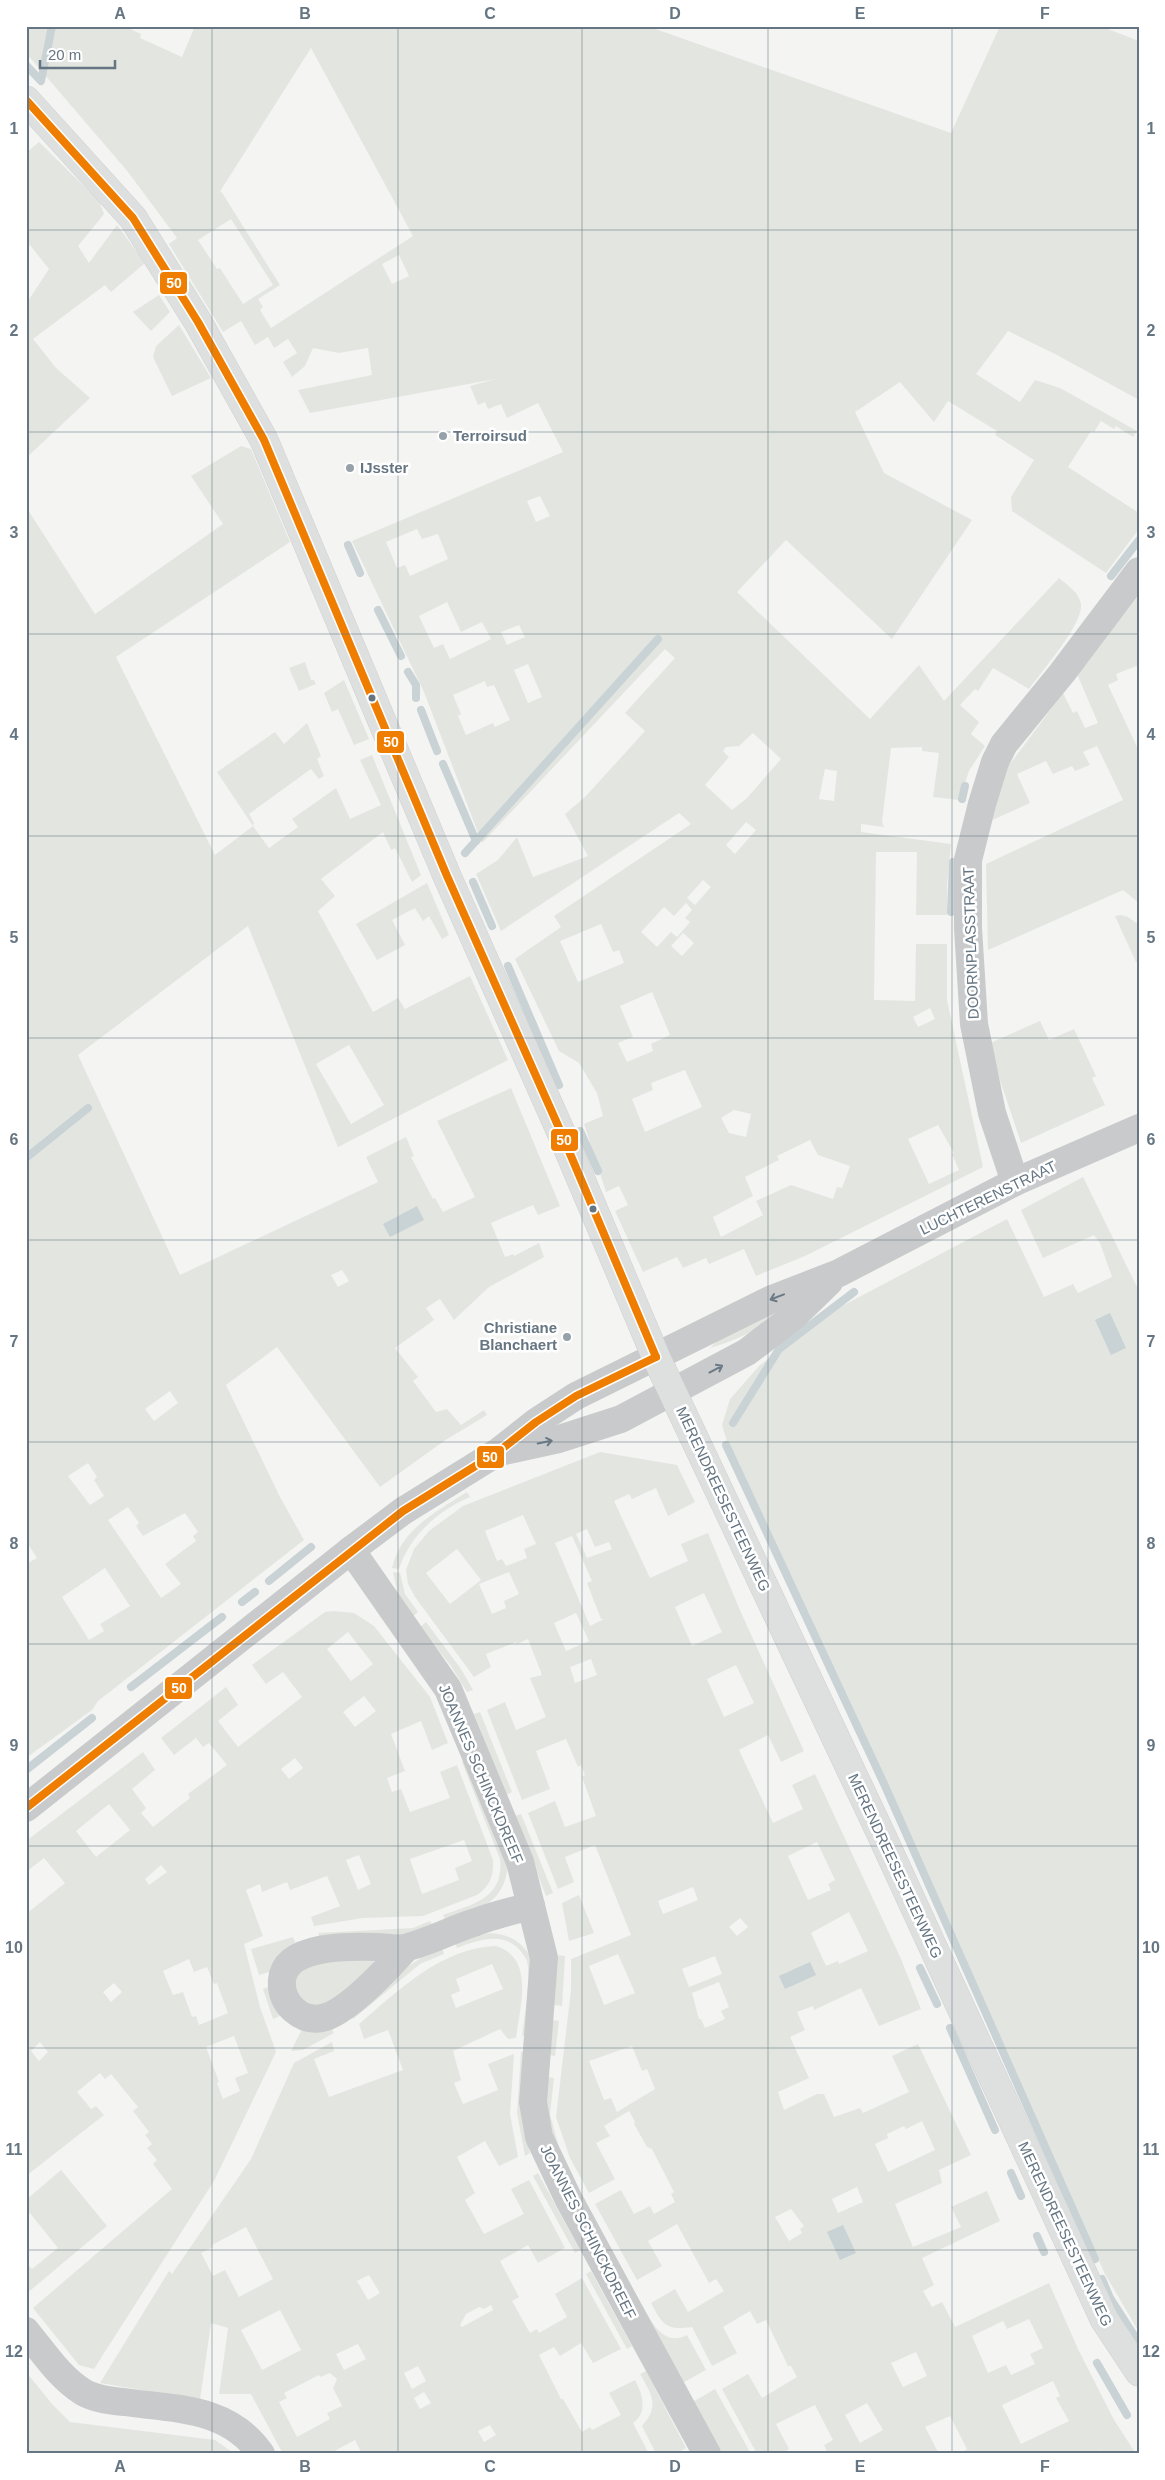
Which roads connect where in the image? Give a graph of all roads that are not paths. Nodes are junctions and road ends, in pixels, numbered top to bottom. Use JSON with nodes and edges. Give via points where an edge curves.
{"nodes":[{"id":1,"x":26,"y":100,"type":"edge"},
{"id":2,"x":1139,"y":571,"type":"edge"},
{"id":3,"x":1139,"y":1128,"type":"edge"},
{"id":4,"x":1015,"y":1182,"type":"junction"},
{"id":5,"x":839,"y":1273,"type":"junction"},
{"id":6,"x":656,"y":1357,"type":"junction"},
{"id":7,"x":673,"y":1392,"type":"junction"},
{"id":8,"x":498,"y":1452,"type":"junction"},
{"id":9,"x":351,"y":1550,"type":"junction"},
{"id":10,"x":26,"y":1808,"type":"edge"},
{"id":11,"x":531,"y":1906,"type":"junction"},
{"id":12,"x":406,"y":1948,"type":"dead end"},
{"id":13,"x":26,"y":2331,"type":"edge"},
{"id":14,"x":1139,"y":2372,"type":"edge"},
{"id":15,"x":261,"y":2454,"type":"edge"},
{"id":16,"x":707,"y":2454,"type":"edge"}],
"edges":[{"from":1,"to":6,"type":"main road","name":"MERENDREESESTEENWEG","via":[[133,218],[198,322],[264,440],[447,876]]},
{"from":2,"to":4,"type":"street","name":"DOORNPLASSTRAAT","via":[[1004,744],[984,795],[968,860],[974,1024],[992,1114]]},
{"from":3,"to":4,"type":"street","name":"LUCHTERENSTRAAT"},
{"from":4,"to":5,"type":"street","name":"LUCHTERENSTRAAT"},
{"from":5,"to":6,"type":"street","name":"LUCHTERENSTRAAT","one_way":true,"via":[[772,1299]]},
{"from":7,"to":5,"type":"street","name":"LUCHTERENSTRAAT","one_way":true,"via":[[747,1352],[794,1316]]},
{"from":6,"to":7,"type":"main road","name":"MERENDREESESTEENWEG"},
{"from":6,"to":8,"type":"street","name":"LUCHTERENSTRAAT","via":[[576,1396]]},
{"from":8,"to":7,"type":"street","name":"LUCHTERENSTRAAT","one_way":true,"via":[[559,1439],[621,1420]]},
{"from":7,"to":14,"type":"main road","name":"MERENDREESESTEENWEG","via":[[1104,2319]]},
{"from":8,"to":9,"type":"street","via":[[403,1512]]},
{"from":9,"to":10,"type":"street"},
{"from":9,"to":11,"type":"street","name":"JOANNES SCHINCKDREEF","via":[[448,1689],[520,1862]]},
{"from":11,"to":12,"type":"street","via":[[476,1921]]},
{"from":11,"to":16,"type":"street","name":"JOANNES SCHINCKDREEF","via":[[544,1958],[533,2102],[539,2138],[568,2198]]},
{"from":13,"to":15,"type":"street","via":[[63,2376],[84,2393],[105,2400],[201,2413],[226,2421],[245,2434]]}]}
